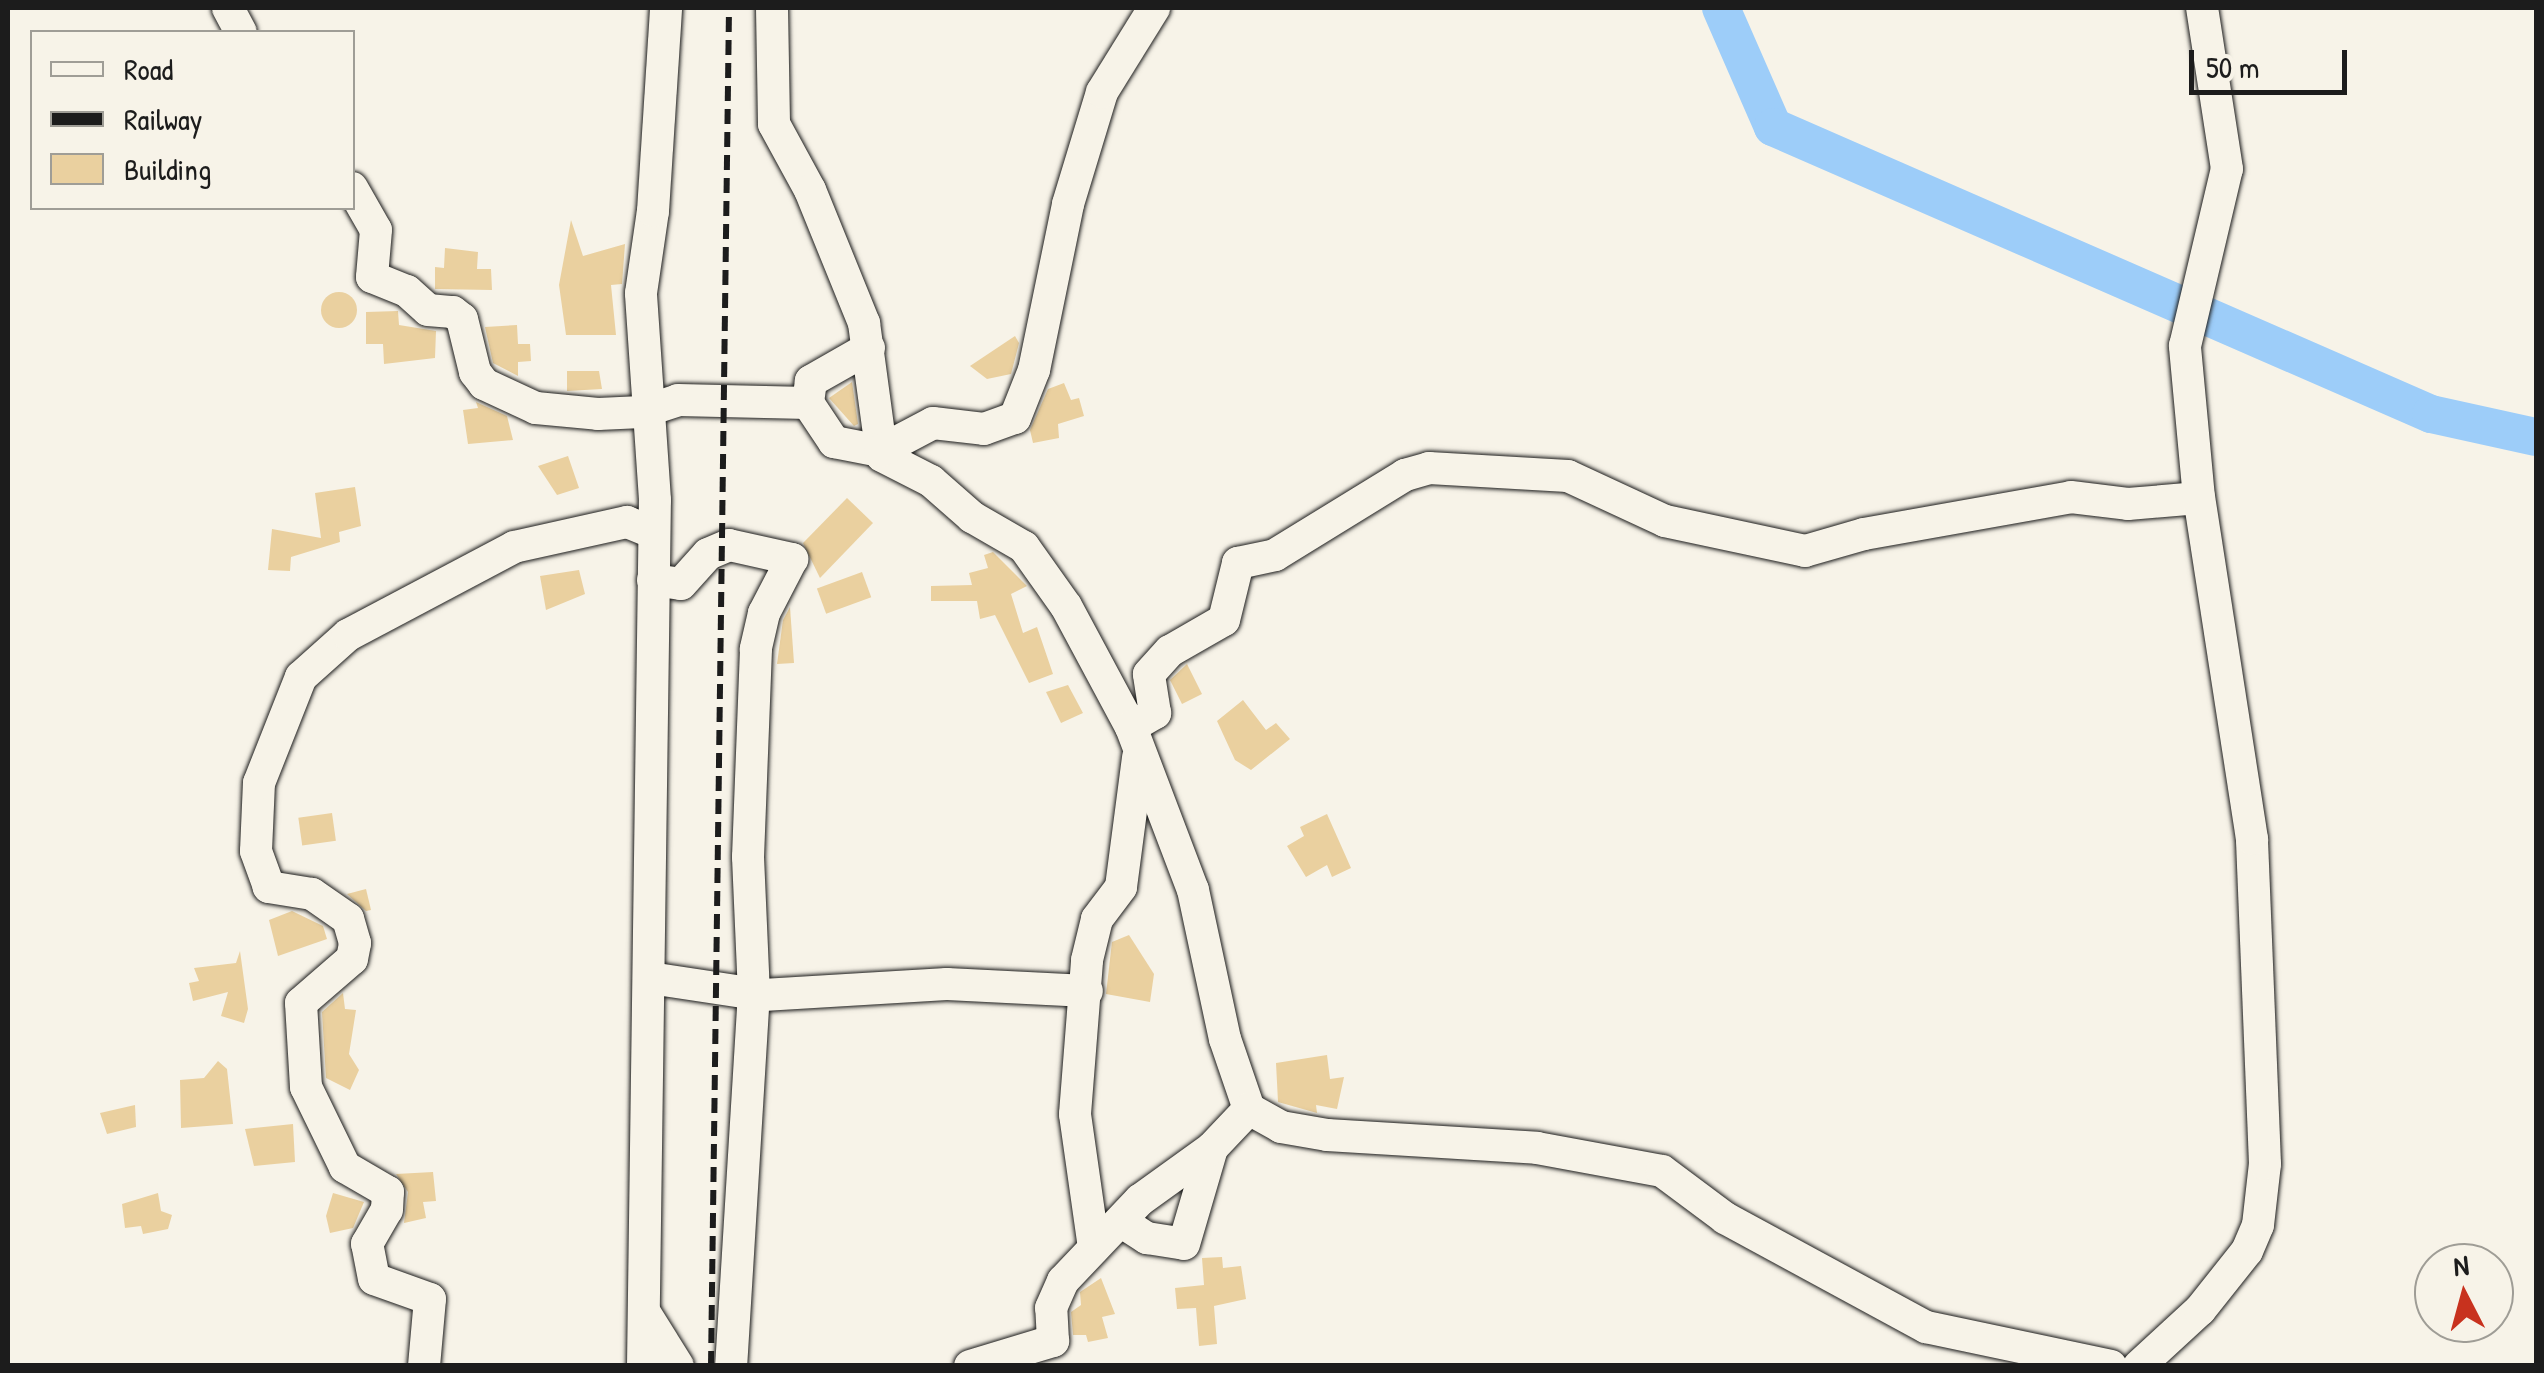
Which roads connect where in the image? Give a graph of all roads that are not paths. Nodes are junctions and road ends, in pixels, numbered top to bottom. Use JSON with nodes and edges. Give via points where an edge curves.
{"nodes":[{"id":1,"x":228,"y":8,"type":"edge"},
{"id":2,"x":666,"y":8,"type":"edge"},
{"id":3,"x":772,"y":8,"type":"edge"},
{"id":4,"x":1154,"y":8,"type":"edge"},
{"id":5,"x":2202,"y":8,"type":"edge"},
{"id":6,"x":240,"y":30,"type":"edge"},
{"id":7,"x":355,"y":193,"type":"edge"},
{"id":8,"x":870,"y":348,"type":"junction"},
{"id":9,"x":808,"y":403,"type":"junction"},
{"id":10,"x":653,"y":406,"type":"junction"},
{"id":11,"x":880,"y":451,"type":"junction"},
{"id":12,"x":2200,"y":498,"type":"junction"},
{"id":13,"x":654,"y":534,"type":"junction"},
{"id":14,"x":653,"y":580,"type":"junction"},
{"id":15,"x":1134,"y":742,"type":"junction"},
{"id":16,"x":650,"y":978,"type":"junction"},
{"id":17,"x":1087,"y":991,"type":"junction"},
{"id":18,"x":754,"y":992,"type":"junction"},
{"id":19,"x":1249,"y":1109,"type":"junction"},
{"id":20,"x":1212,"y":1148,"type":"junction"},
{"id":21,"x":1122,"y":1222,"type":"junction"},
{"id":22,"x":1094,"y":1248,"type":"junction"},
{"id":23,"x":645,"y":1314,"type":"junction"},
{"id":24,"x":424,"y":1366,"type":"edge"},
{"id":25,"x":643,"y":1366,"type":"edge"},
{"id":26,"x":678,"y":1366,"type":"edge"},
{"id":27,"x":731,"y":1366,"type":"edge"},
{"id":28,"x":970,"y":1366,"type":"edge"},
{"id":29,"x":2111,"y":1366,"type":"edge"},
{"id":30,"x":2139,"y":1366,"type":"edge"}],
"edges":[{"from":1,"to":6,"type":"street"},
{"from":2,"to":10,"type":"street","via":[[653,211],[640,293]]},
{"from":3,"to":8,"type":"street","via":[[774,124],[838,255]]},
{"from":4,"to":11,"type":"street","via":[[1102,92],[1068,204],[1034,370],[1015,418],[984,429],[934,423]]},
{"from":5,"to":12,"type":"street","via":[[2227,170],[2184,346]]},
{"from":7,"to":10,"type":"street","via":[[376,230],[372,277],[407,291],[428,310],[453,312],[462,320],[484,384],[536,408],[598,414]]},
{"from":8,"to":9,"type":"street","via":[[811,381]]},
{"from":8,"to":11,"type":"street"},
{"from":9,"to":10,"type":"street","via":[[678,400]]},
{"from":9,"to":11,"type":"street","via":[[834,442]]},
{"from":10,"to":13,"type":"street"},
{"from":11,"to":15,"type":"street","via":[[1041,564]]},
{"from":12,"to":15,"type":"street","via":[[2128,504],[2070,498],[1804,551],[1664,521],[1568,476],[1429,468],[1405,475],[1275,555],[1238,563],[1224,620],[1170,651],[1148,674],[1155,713]]},
{"from":12,"to":30,"type":"street","via":[[2252,839],[2265,1164],[2258,1225],[2246,1250],[2200,1310]]},
{"from":13,"to":14,"type":"street"},
{"from":13,"to":24,"type":"street","via":[[627,522],[514,547],[348,635],[301,678],[259,784],[256,851],[269,887],[312,894],[348,919],[355,943],[352,959],[301,1002],[306,1087],[345,1167],[388,1192],[387,1210],[367,1244],[370,1262],[374,1279],[430,1299]]},
{"from":14,"to":16,"type":"street"},
{"from":14,"to":18,"type":"street","via":[[681,584],[708,554],[729,544],[792,559],[764,612],[756,649],[748,857]]},
{"from":15,"to":17,"type":"street","via":[[1120,887],[1090,938]]},
{"from":15,"to":19,"type":"street","via":[[1193,890],[1225,1039]]},
{"from":16,"to":18,"type":"street","via":[[698,990]]},
{"from":16,"to":23,"type":"street"},
{"from":17,"to":18,"type":"street","via":[[947,984]]},
{"from":17,"to":22,"type":"street","via":[[1075,1114]]},
{"from":18,"to":27,"type":"street"},
{"from":19,"to":20,"type":"street"},
{"from":19,"to":29,"type":"street","via":[[1281,1127],[1326,1135],[1537,1148],[1662,1172],[1724,1218],[1852,1282],[1926,1328]]},
{"from":20,"to":21,"type":"street","via":[[1163,1180]]},
{"from":20,"to":21,"type":"street","via":[[1184,1244],[1147,1238]]},
{"from":21,"to":22,"type":"street"},
{"from":22,"to":28,"type":"street","via":[[1063,1281],[1051,1308],[1052,1341]]},
{"from":23,"to":25,"type":"street"},
{"from":23,"to":26,"type":"street"}]}
